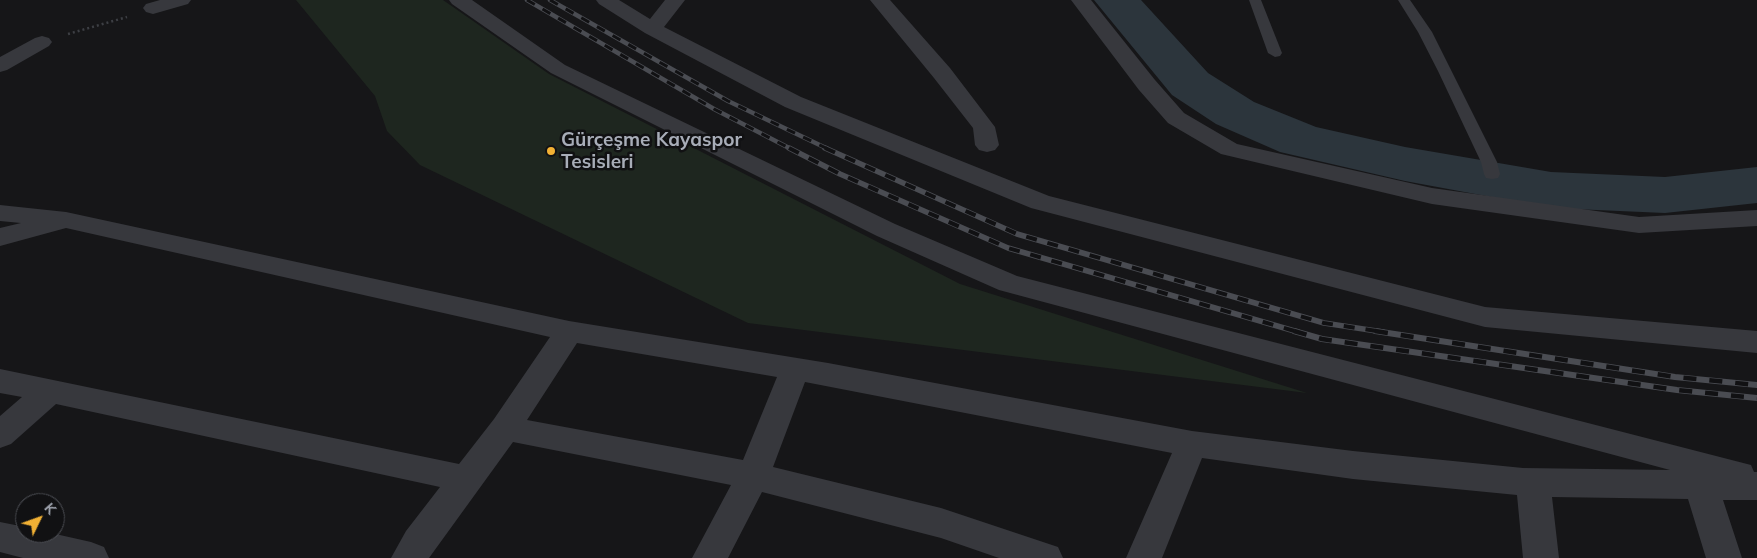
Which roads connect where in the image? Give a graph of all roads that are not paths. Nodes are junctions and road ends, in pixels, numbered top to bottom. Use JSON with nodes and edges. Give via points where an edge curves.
{"nodes":[{"id":1,"x":181,"y":0,"type":"edge"},
{"id":2,"x":459,"y":0,"type":"edge"},
{"id":3,"x":606,"y":0,"type":"edge"},
{"id":4,"x":675,"y":0,"type":"edge"},
{"id":5,"x":880,"y":0,"type":"edge"},
{"id":6,"x":1081,"y":0,"type":"edge"},
{"id":7,"x":1255,"y":0,"type":"edge"},
{"id":8,"x":1404,"y":0,"type":"edge"},
{"id":9,"x":153,"y":8,"type":"road end"},
{"id":10,"x":652,"y":29,"type":"junction"},
{"id":11,"x":42,"y":42,"type":"road end"},
{"id":12,"x":1274,"y":53,"type":"dead end"},
{"id":13,"x":0,"y":66,"type":"edge"},
{"id":14,"x":987,"y":145,"type":"dead end"},
{"id":15,"x":1492,"y":174,"type":"dead end"},
{"id":16,"x":0,"y":212,"type":"edge"},
{"id":17,"x":1757,"y":218,"type":"edge"},
{"id":18,"x":66,"y":220,"type":"junction"},
{"id":19,"x":0,"y":237,"type":"edge"},
{"id":20,"x":569,"y":331,"type":"junction"},
{"id":21,"x":1757,"y":342,"type":"edge"},
{"id":22,"x":794,"y":369,"type":"junction"},
{"id":23,"x":0,"y":381,"type":"edge"},
{"id":24,"x":50,"y":391,"type":"junction"},
{"id":25,"x":505,"y":428,"type":"junction"},
{"id":26,"x":0,"y":435,"type":"edge"},
{"id":27,"x":1192,"y":444,"type":"junction"},
{"id":28,"x":753,"y":476,"type":"junction"},
{"id":29,"x":466,"y":479,"type":"junction"},
{"id":30,"x":1757,"y":480,"type":"edge"},
{"id":31,"x":1533,"y":482,"type":"junction"},
{"id":32,"x":1701,"y":485,"type":"junction"},
{"id":33,"x":1757,"y":486,"type":"edge"},
{"id":34,"x":0,"y":537,"type":"edge"},
{"id":35,"x":91,"y":558,"type":"edge"},
{"id":36,"x":409,"y":558,"type":"edge"},
{"id":37,"x":710,"y":558,"type":"edge"},
{"id":38,"x":1045,"y":558,"type":"edge"},
{"id":39,"x":1144,"y":558,"type":"edge"},
{"id":40,"x":1541,"y":558,"type":"edge"},
{"id":41,"x":1724,"y":558,"type":"edge"}],
"edges":[{"from":1,"to":9,"type":"street"},
{"from":2,"to":30,"type":"street","via":[[558,69],[886,230],[1009,283]]},
{"from":3,"to":10,"type":"street"},
{"from":4,"to":10,"type":"street"},
{"from":5,"to":14,"type":"street","via":[[984,127]]},
{"from":6,"to":17,"type":"street","via":[[1176,118],[1228,149],[1432,196],[1639,225]]},
{"from":7,"to":12,"type":"lane"},
{"from":8,"to":15,"type":"lane","via":[[1425,32]]},
{"from":10,"to":21,"type":"street","via":[[793,102],[1040,202],[1485,317]]},
{"from":11,"to":13,"type":"street"},
{"from":16,"to":18,"type":"street"},
{"from":18,"to":19,"type":"street"},
{"from":18,"to":20,"type":"street"},
{"from":20,"to":22,"type":"street"},
{"from":20,"to":25,"type":"street"},
{"from":22,"to":27,"type":"street"},
{"from":22,"to":28,"type":"street"},
{"from":23,"to":24,"type":"street"},
{"from":24,"to":26,"type":"street"},
{"from":24,"to":29,"type":"street"},
{"from":25,"to":28,"type":"street"},
{"from":25,"to":29,"type":"street"},
{"from":27,"to":31,"type":"street","via":[[1353,465]]},
{"from":27,"to":39,"type":"street"},
{"from":28,"to":37,"type":"street"},
{"from":28,"to":38,"type":"street","via":[[941,523]]},
{"from":29,"to":36,"type":"street"},
{"from":31,"to":32,"type":"street"},
{"from":31,"to":40,"type":"street"},
{"from":32,"to":33,"type":"street"},
{"from":32,"to":41,"type":"street"},
{"from":34,"to":35,"type":"street"}]}
